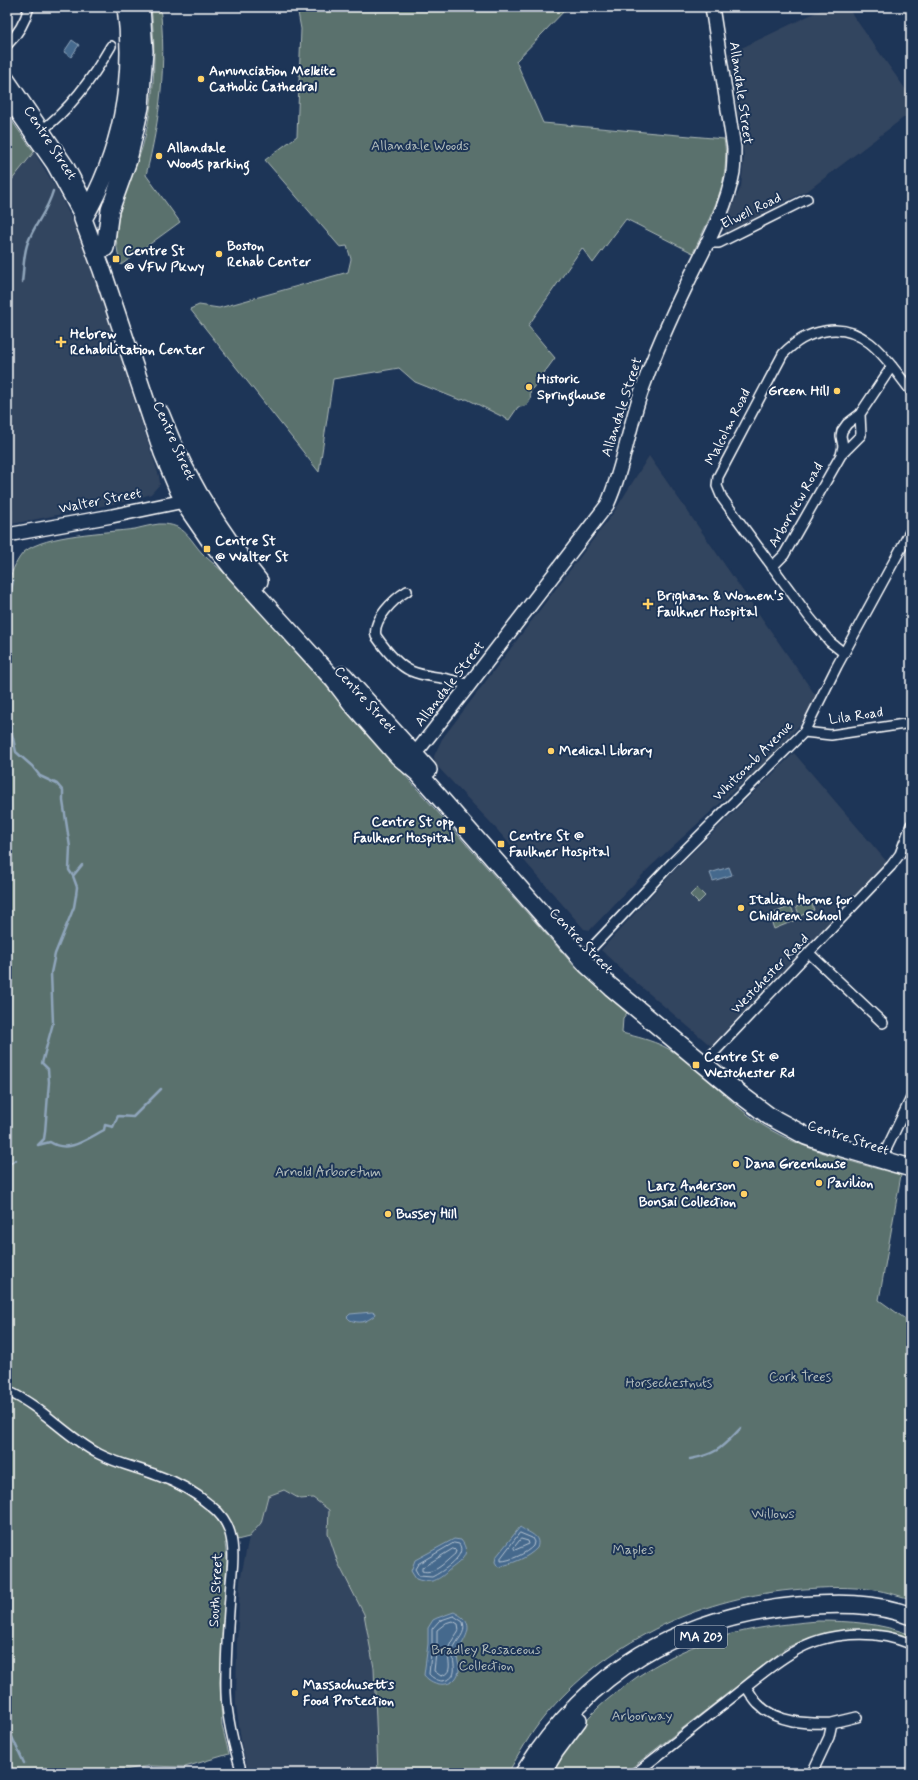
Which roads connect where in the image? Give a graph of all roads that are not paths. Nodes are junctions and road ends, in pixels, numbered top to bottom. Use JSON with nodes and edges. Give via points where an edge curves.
{"nodes":[{"id":1,"x":29,"y":7,"type":"edge"},
{"id":2,"x":126,"y":7,"type":"edge"},
{"id":3,"x":141,"y":7,"type":"edge"},
{"id":4,"x":712,"y":7,"type":"edge"},
{"id":5,"x":7,"y":45,"type":"edge"},
{"id":6,"x":112,"y":46,"type":"dead end"},
{"id":7,"x":7,"y":78,"type":"edge"},
{"id":8,"x":7,"y":98,"type":"edge"},
{"id":9,"x":38,"y":133,"type":"junction"},
{"id":10,"x":807,"y":199,"type":"dead end"},
{"id":11,"x":86,"y":214,"type":"junction"},
{"id":12,"x":707,"y":243,"type":"junction"},
{"id":13,"x":105,"y":248,"type":"junction"},
{"id":14,"x":892,"y":366,"type":"junction"},
{"id":15,"x":911,"y":391,"type":"edge"},
{"id":16,"x":860,"y":414,"type":"junction"},
{"id":17,"x":841,"y":455,"type":"junction"},
{"id":18,"x":191,"y":498,"type":"junction"},
{"id":19,"x":911,"y":530,"type":"edge"},
{"id":20,"x":7,"y":535,"type":"edge"},
{"id":21,"x":772,"y":567,"type":"junction"},
{"id":22,"x":407,"y":591,"type":"dead end"},
{"id":23,"x":844,"y":653,"type":"junction"},
{"id":24,"x":469,"y":685,"type":"junction"},
{"id":25,"x":911,"y":722,"type":"edge"},
{"id":26,"x":804,"y":732,"type":"junction"},
{"id":27,"x":410,"y":759,"type":"junction"},
{"id":28,"x":911,"y":825,"type":"edge"},
{"id":29,"x":809,"y":953,"type":"junction"},
{"id":30,"x":585,"y":955,"type":"junction"},
{"id":31,"x":883,"y":1023,"type":"dead end"},
{"id":32,"x":707,"y":1060,"type":"junction"},
{"id":33,"x":911,"y":1098,"type":"edge"},
{"id":34,"x":883,"y":1155,"type":"junction"},
{"id":35,"x":911,"y":1158,"type":"edge"},
{"id":36,"x":911,"y":1168,"type":"edge"},
{"id":37,"x":7,"y":1391,"type":"edge"},
{"id":38,"x":911,"y":1616,"type":"edge"},
{"id":39,"x":911,"y":1628,"type":"edge"},
{"id":40,"x":911,"y":1644,"type":"edge"},
{"id":41,"x":746,"y":1687,"type":"junction"},
{"id":42,"x":857,"y":1717,"type":"dead end"},
{"id":43,"x":832,"y":1723,"type":"junction"},
{"id":44,"x":242,"y":1773,"type":"edge"},
{"id":45,"x":524,"y":1773,"type":"edge"},
{"id":46,"x":542,"y":1773,"type":"edge"},
{"id":47,"x":636,"y":1773,"type":"edge"},
{"id":48,"x":812,"y":1773,"type":"edge"}],
"edges":[{"from":1,"to":5,"type":"street","via":[[21,28]]},
{"from":2,"to":11,"type":"highway","via":[[129,64],[123,118],[108,170]]},
{"from":3,"to":13,"type":"highway","via":[[144,58],[140,107],[132,147],[109,212]]},
{"from":4,"to":12,"type":"street","name":"Allandale Street","via":[[734,148],[733,172],[727,196]]},
{"from":6,"to":9,"type":"street","via":[[75,99],[57,119]]},
{"from":7,"to":9,"type":"street","name":"Centre Street"},
{"from":8,"to":9,"type":"street","name":"Centre Street"},
{"from":9,"to":11,"type":"street","name":"Centre Street","via":[[67,166]]},
{"from":10,"to":12,"type":"street","name":"Elwell Road","via":[[719,243]]},
{"from":11,"to":13,"type":"highway","name":"Centre Street"},
{"from":11,"to":18,"type":"highway","name":"Centre Street","via":[[163,453]]},
{"from":12,"to":24,"type":"street","name":"Allandale Street","via":[[643,385],[614,491],[607,505]]},
{"from":13,"to":18,"type":"highway","name":"Centre Street"},
{"from":14,"to":15,"type":"street"},
{"from":14,"to":16,"type":"street","name":"Arborview Road"},
{"from":14,"to":21,"type":"street","name":"Malcolm Road","via":[[873,344],[854,332],[843,329],[804,336],[783,354],[721,469],[717,486],[722,498]]},
{"from":16,"to":17,"type":"street","name":"Arborview Road","via":[[861,435]]},
{"from":16,"to":17,"type":"street","name":"Arborview Road","via":[[842,431]]},
{"from":17,"to":21,"type":"street","name":"Arborview Road","via":[[788,548]]},
{"from":18,"to":20,"type":"street","name":"Walter Street","via":[[112,516]]},
{"from":18,"to":27,"type":"highway","name":"Centre Street","via":[[198,525],[220,553],[334,680],[369,723]]},
{"from":19,"to":23,"type":"street","name":"Whitcomb Avenue"},
{"from":21,"to":23,"type":"street","name":"Malcolm Road","via":[[830,642]]},
{"from":22,"to":24,"type":"street","via":[[377,621],[376,636],[396,660],[412,672]]},
{"from":23,"to":26,"type":"street","name":"Whitcomb Avenue"},
{"from":24,"to":27,"type":"street","name":"Allandale Street"},
{"from":25,"to":26,"type":"street","name":"Lila Road","via":[[831,734]]},
{"from":26,"to":30,"type":"street","name":"Whitcomb Avenue","via":[[735,799]]},
{"from":27,"to":30,"type":"highway","name":"Centre Street","via":[[427,784]]},
{"from":28,"to":29,"type":"street","name":"Westchester Road","via":[[900,854],[891,866]]},
{"from":29,"to":31,"type":"street"},
{"from":29,"to":32,"type":"street","name":"Westchester Road"},
{"from":30,"to":32,"type":"highway","name":"Centre Street","via":[[621,982]]},
{"from":32,"to":34,"type":"highway","name":"Centre Street","via":[[795,1120]]},
{"from":33,"to":34,"type":"street"},
{"from":34,"to":35,"type":"highway","name":"Centre Street"},
{"from":34,"to":36,"type":"highway","name":"Centre Street"},
{"from":37,"to":44,"type":"street","name":"South Street","via":[[25,1400],[92,1450],[109,1459],[178,1484],[208,1503],[223,1518],[230,1532],[233,1557],[226,1674],[227,1712]]},
{"from":38,"to":45,"type":"highway","number":"MA 203","via":[[872,1606],[822,1604],[748,1612],[686,1631],[648,1650],[600,1684],[557,1728]]},
{"from":39,"to":46,"type":"highway","number":"MA 203","via":[[865,1616],[824,1615],[756,1622],[697,1638],[647,1664],[601,1698],[571,1729]]},
{"from":40,"to":41,"type":"street","via":[[890,1637],[866,1634],[828,1638],[794,1651]]},
{"from":41,"to":43,"type":"street","via":[[759,1705],[770,1713],[799,1722]]},
{"from":41,"to":47,"type":"street"},
{"from":42,"to":43,"type":"street"},
{"from":43,"to":48,"type":"street","via":[[829,1737]]}]}
